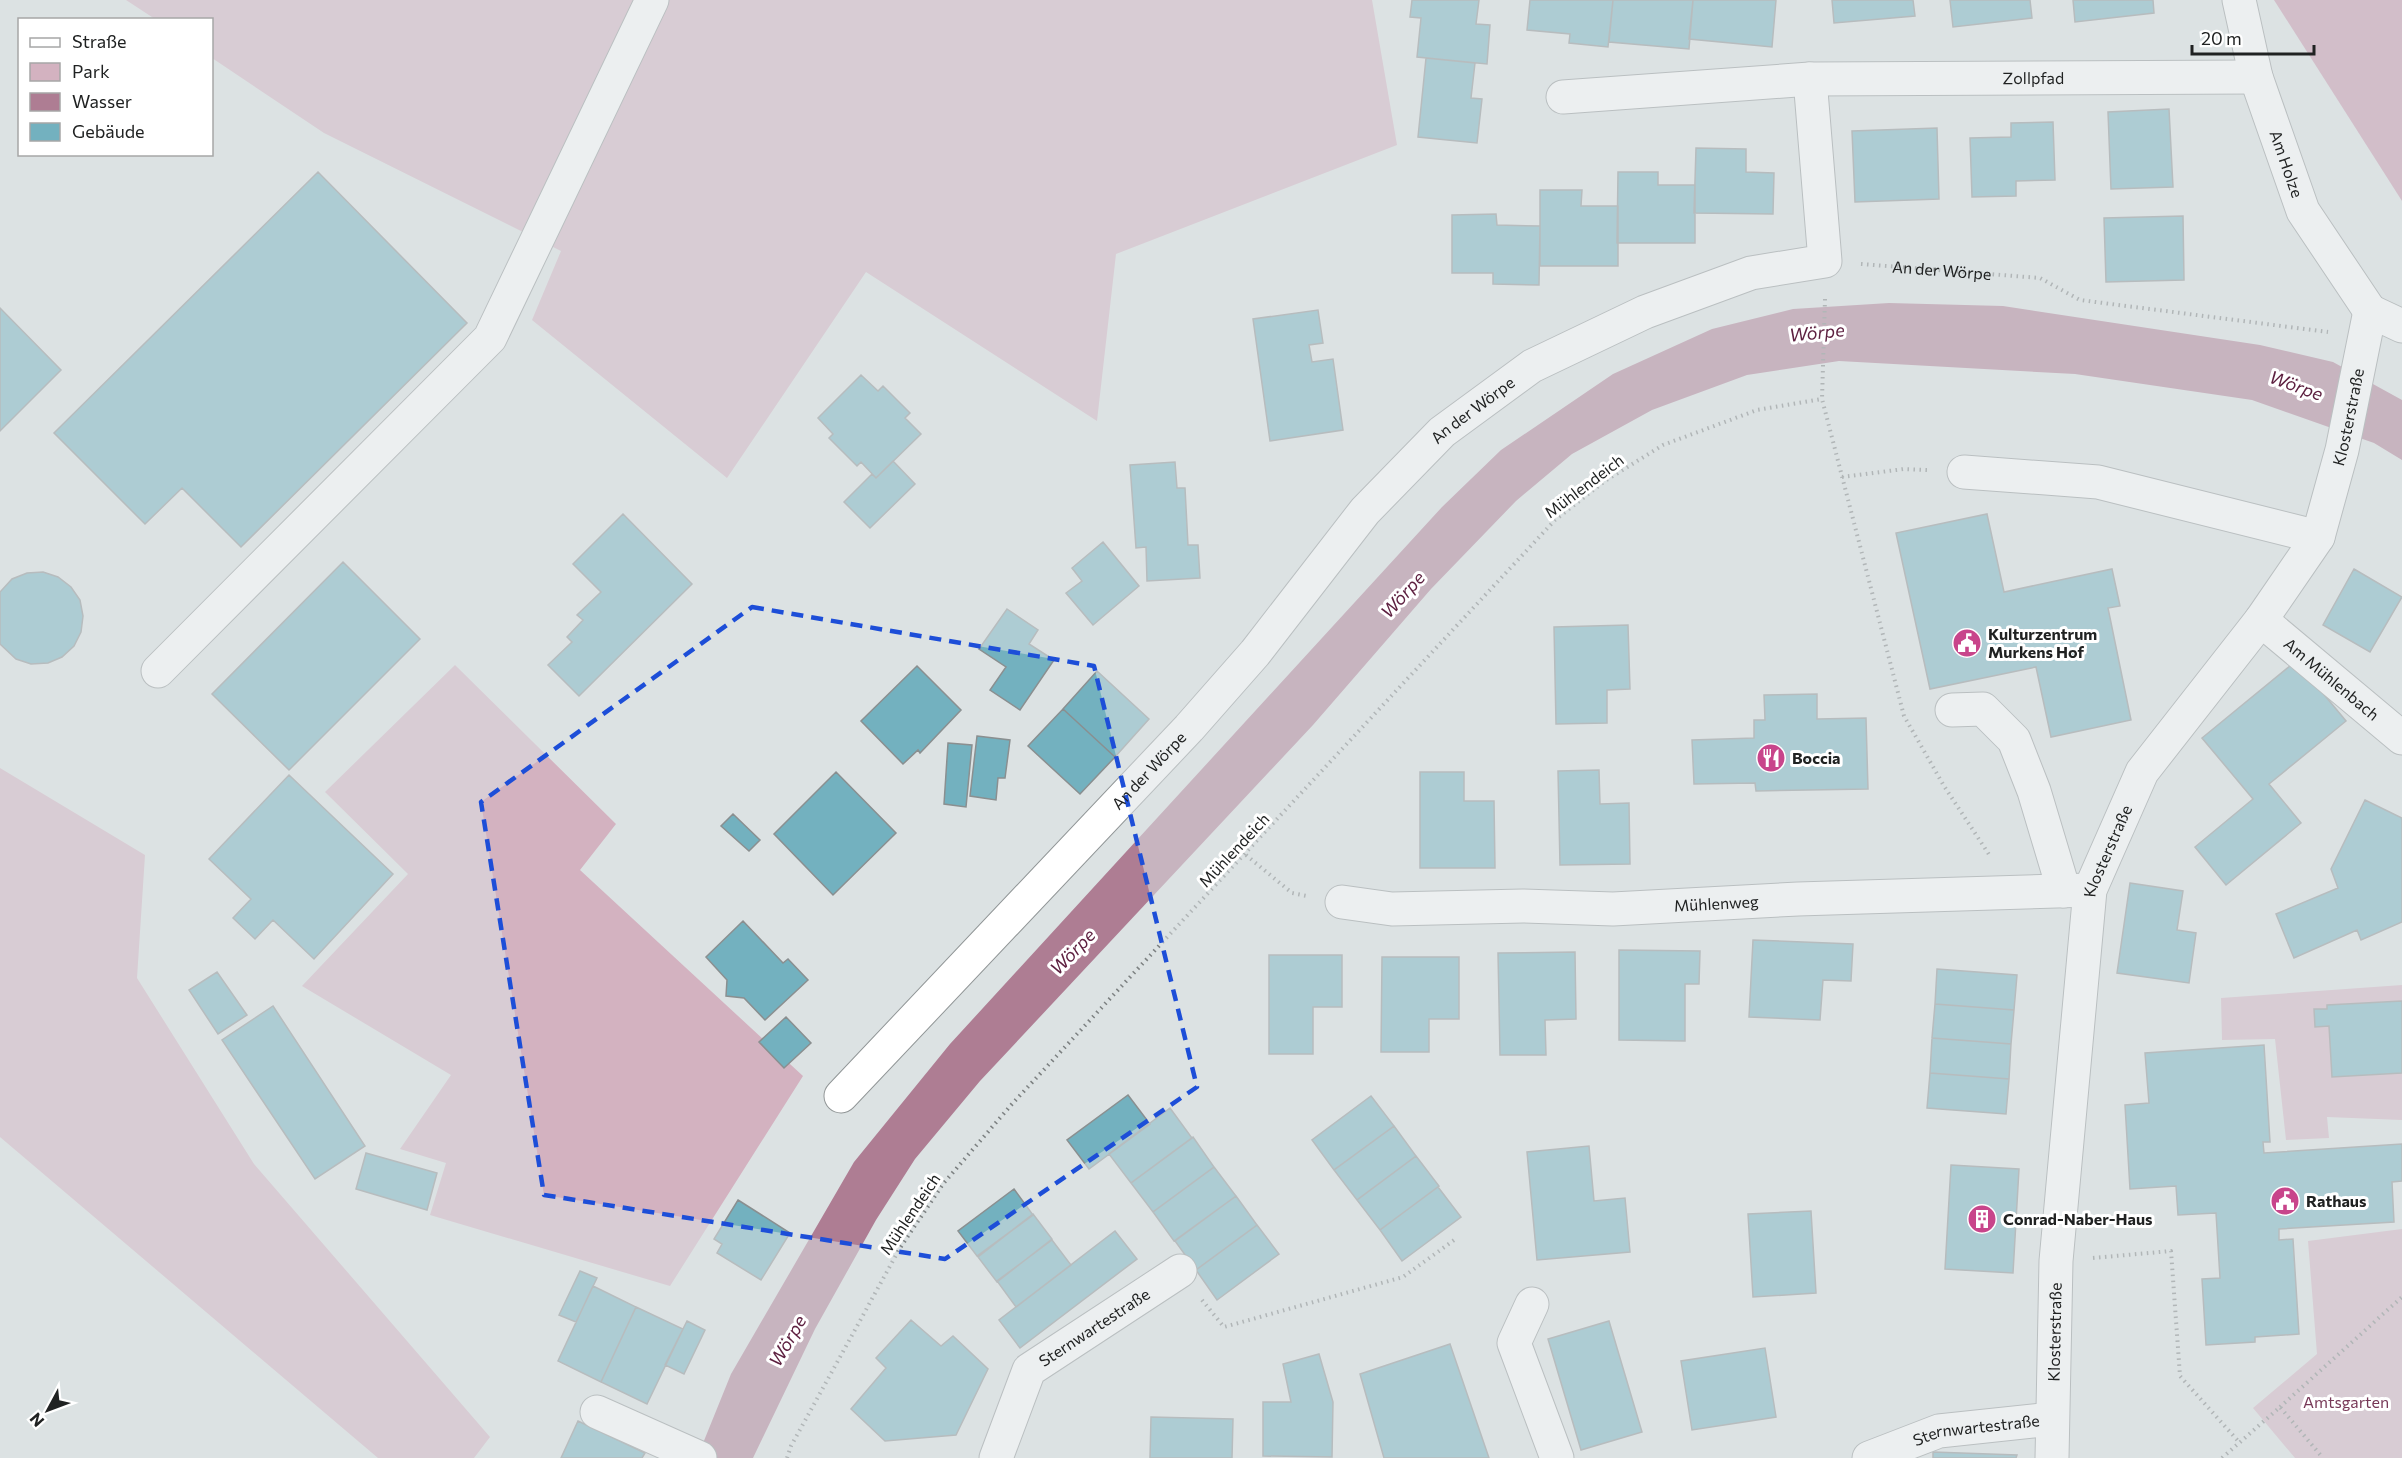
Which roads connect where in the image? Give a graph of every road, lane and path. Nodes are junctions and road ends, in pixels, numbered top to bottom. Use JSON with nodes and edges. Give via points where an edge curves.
{"nodes":[{"id":1,"x":652,"y":0,"type":"edge"},
{"id":2,"x":2239,"y":0,"type":"edge"},
{"id":3,"x":2256,"y":77,"type":"junction"},
{"id":4,"x":1810,"y":79,"type":"junction"},
{"id":5,"x":1563,"y":97,"type":"dead end"},
{"id":6,"x":1825,"y":261,"type":"junction"},
{"id":7,"x":1825,"y":296,"type":"dead end"},
{"id":8,"x":2402,"y":326,"type":"edge"},
{"id":9,"x":2365,"y":335,"type":"junction"},
{"id":10,"x":1822,"y":399,"type":"junction"},
{"id":11,"x":1964,"y":472,"type":"joint"},
{"id":12,"x":1842,"y":477,"type":"junction"},
{"id":13,"x":2318,"y":537,"type":"junction"},
{"id":14,"x":2261,"y":620,"type":"junction"},
{"id":15,"x":159,"y":671,"type":"dead end"},
{"id":16,"x":1952,"y":710,"type":"dead end"},
{"id":17,"x":2402,"y":738,"type":"edge"},
{"id":18,"x":1246,"y":855,"type":"junction"},
{"id":19,"x":2077,"y":891,"type":"junction"},
{"id":20,"x":2016,"y":894,"type":"junction"},
{"id":21,"x":1342,"y":903,"type":"joint"},
{"id":22,"x":841,"y":1096,"type":"dead end"},
{"id":23,"x":1457,"y":1238,"type":"dead end"},
{"id":24,"x":2056,"y":1261,"type":"junction"},
{"id":25,"x":1180,"y":1271,"type":"joint"},
{"id":26,"x":2402,"y":1297,"type":"edge"},
{"id":27,"x":1532,"y":1304,"type":"dead end"},
{"id":28,"x":2280,"y":1407,"type":"junction"},
{"id":29,"x":597,"y":1412,"type":"dead end"},
{"id":30,"x":2051,"y":1419,"type":"junction"},
{"id":31,"x":2239,"y":1443,"type":"junction"},
{"id":32,"x":694,"y":1456,"type":"edge"},
{"id":33,"x":787,"y":1458,"type":"edge"},
{"id":34,"x":996,"y":1458,"type":"edge"},
{"id":35,"x":1557,"y":1458,"type":"edge"},
{"id":36,"x":1869,"y":1458,"type":"edge"},
{"id":37,"x":2052,"y":1458,"type":"edge"},
{"id":38,"x":2222,"y":1458,"type":"edge"},
{"id":39,"x":2323,"y":1458,"type":"edge"}],
"edges":[{"from":1,"to":15,"type":"street","via":[[490,338]]},
{"from":2,"to":3,"type":"street","name":"Am Holze"},
{"from":3,"to":4,"type":"street","name":"Zollpfad"},
{"from":3,"to":9,"type":"street","name":"Am Holze","via":[[2303,211]]},
{"from":4,"to":5,"type":"street","name":"Zollpfad"},
{"from":4,"to":6,"type":"street"},
{"from":6,"to":9,"type":"path","name":"An der Wörpe","via":[[2040,278],[2080,300]]},
{"from":6,"to":22,"type":"street","name":"An der Wörpe","via":[[1751,273],[1645,312],[1532,366],[1442,432],[1365,511],[1255,653],[1189,728]]},
{"from":7,"to":10,"type":"path"},
{"from":8,"to":9,"type":"street"},
{"from":9,"to":13,"type":"street","name":"Klosterstraße","via":[[2342,450]]},
{"from":10,"to":12,"type":"path"},
{"from":10,"to":18,"type":"path","name":"Mühlendeich","via":[[1756,410],[1663,445],[1605,481],[1555,520]]},
{"from":11,"to":12,"type":"path","via":[[1904,469]]},
{"from":11,"to":13,"type":"street","via":[[2098,482]]},
{"from":12,"to":20,"type":"path","via":[[1904,717],[1944,786]]},
{"from":13,"to":14,"type":"street","name":"Klosterstraße"},
{"from":14,"to":17,"type":"street","name":"Am Mühlenbach"},
{"from":14,"to":19,"type":"street","name":"Klosterstraße","via":[[2142,772]]},
{"from":16,"to":19,"type":"street","via":[[1983,709],[2014,740]]},
{"from":18,"to":21,"type":"path","via":[[1292,892]]},
{"from":18,"to":33,"type":"path","name":"Mühlendeich","via":[[1012,1104],[943,1184],[900,1248]]},
{"from":19,"to":20,"type":"street","name":"Mühlenweg"},
{"from":19,"to":24,"type":"street","name":"Klosterstraße"},
{"from":20,"to":21,"type":"street","name":"Mühlenweg","via":[[1798,899],[1613,909],[1392,909]]},
{"from":23,"to":25,"type":"path","via":[[1403,1277],[1224,1327]]},
{"from":24,"to":30,"type":"street","name":"Klosterstraße"},
{"from":24,"to":31,"type":"path","via":[[2171,1251],[2180,1377]]},
{"from":25,"to":34,"type":"street","name":"Sternwartestraße","via":[[1029,1370]]},
{"from":26,"to":28,"type":"path"},
{"from":27,"to":35,"type":"street","via":[[1514,1343]]},
{"from":28,"to":31,"type":"path"},
{"from":28,"to":39,"type":"path"},
{"from":29,"to":32,"type":"street"},
{"from":30,"to":36,"type":"street","name":"Sternwartestraße","via":[[1939,1431]]},
{"from":30,"to":37,"type":"street","name":"Klosterstraße"},
{"from":31,"to":38,"type":"path"}]}
